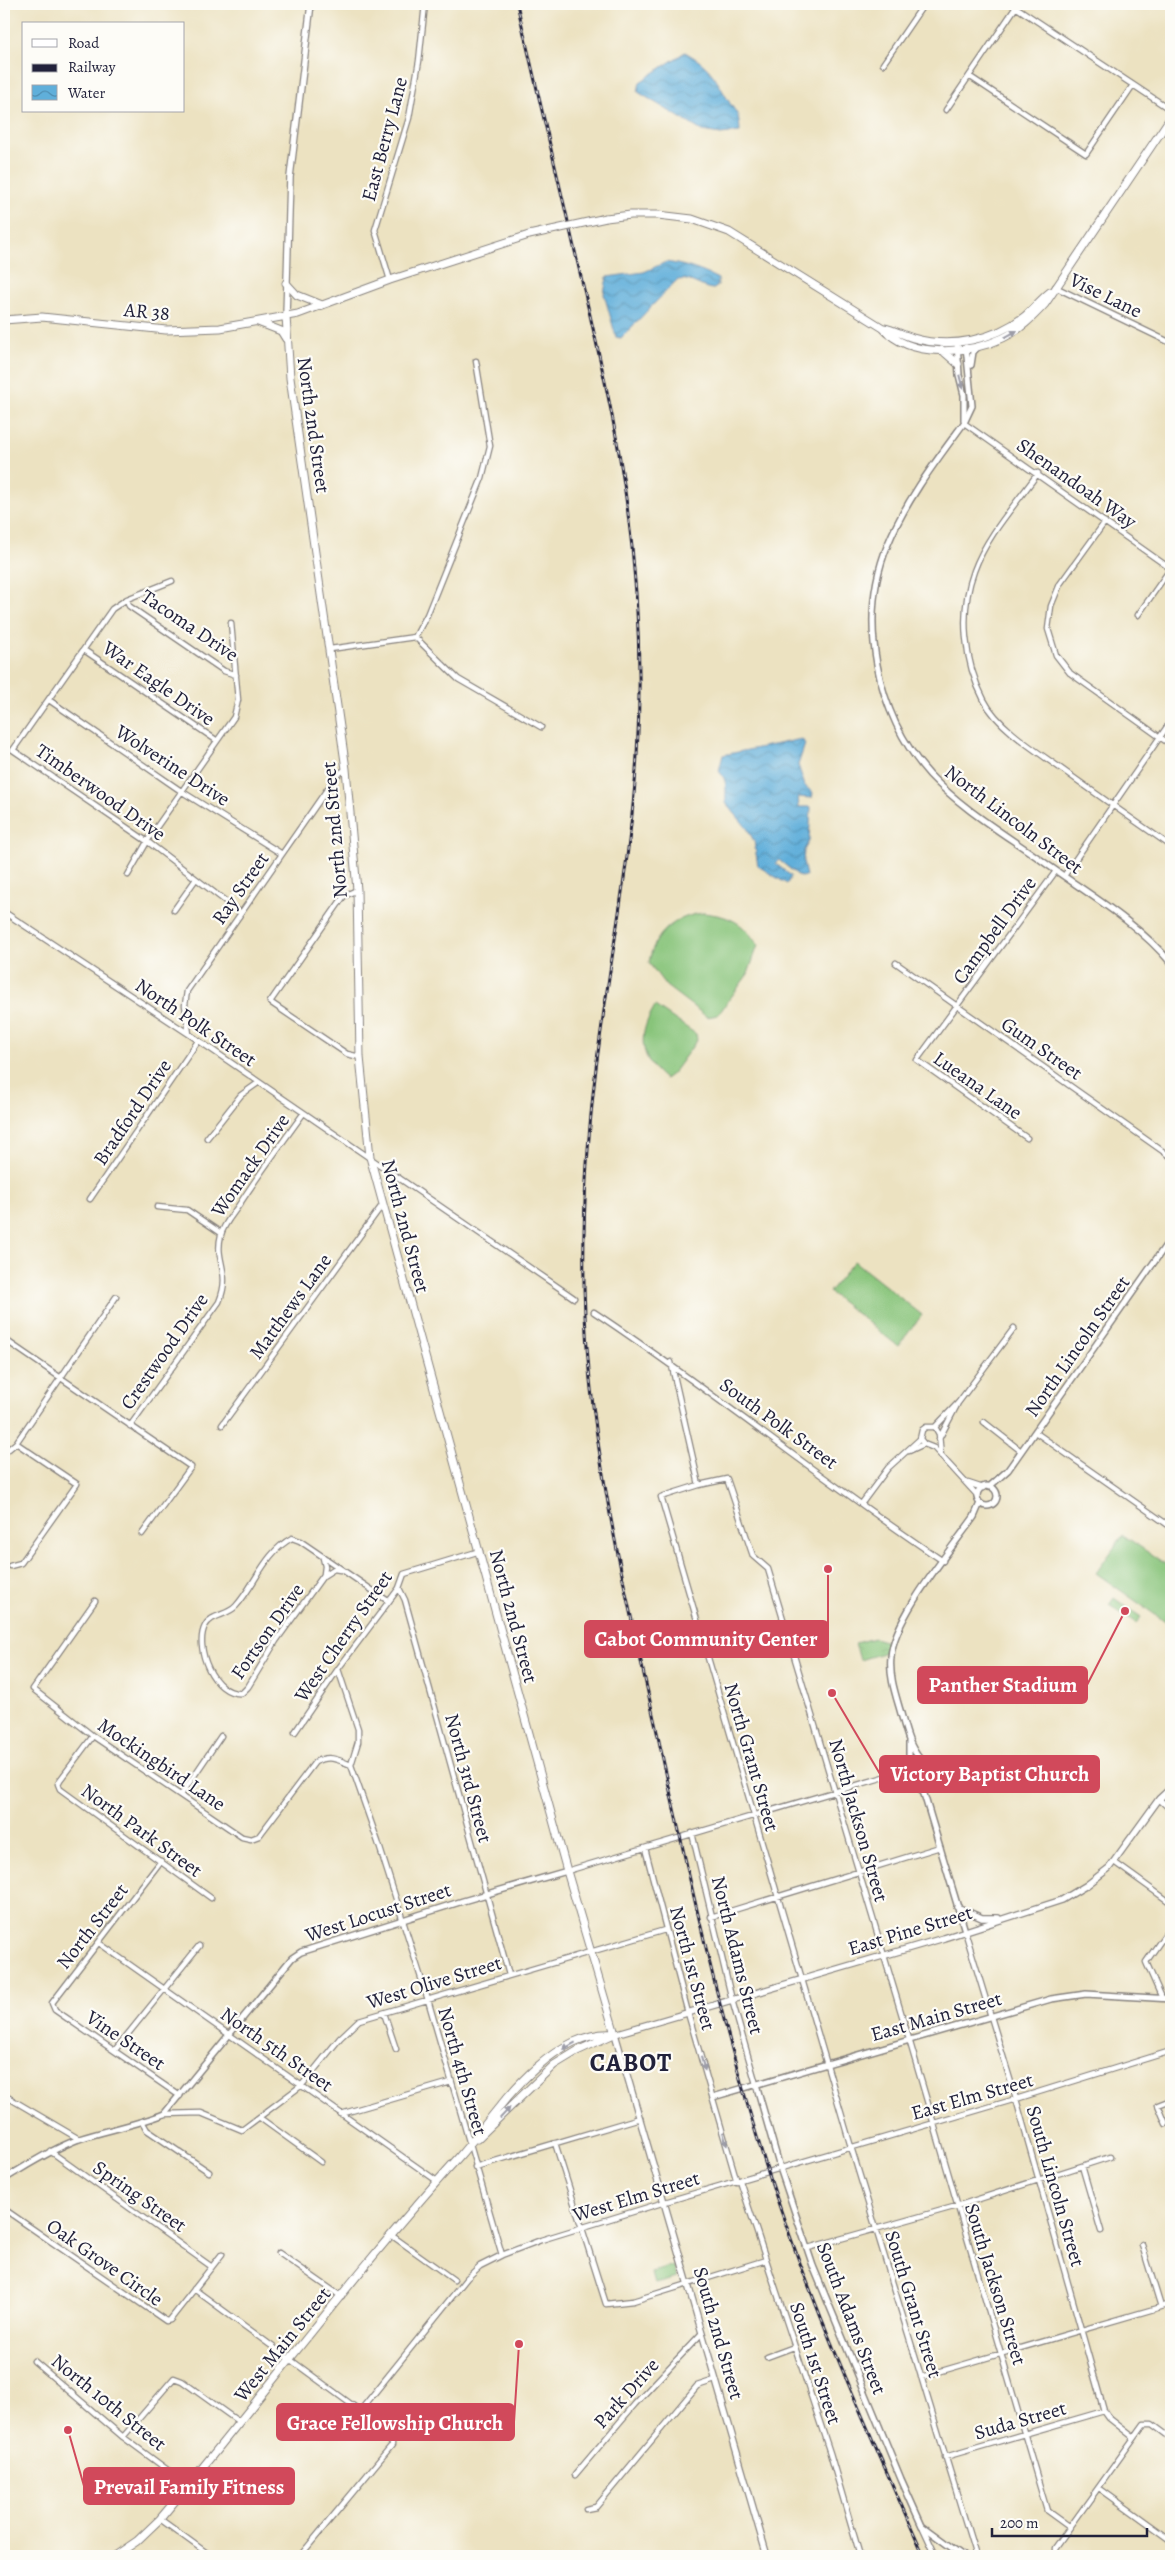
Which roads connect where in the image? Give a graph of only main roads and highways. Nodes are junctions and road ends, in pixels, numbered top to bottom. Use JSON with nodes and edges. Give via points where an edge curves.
{"nodes":[{"id":1,"x":311,"y":4,"type":"edge"},
{"id":2,"x":1171,"y":117,"type":"edge"},
{"id":3,"x":286,"y":283,"type":"junction"},
{"id":4,"x":1055,"y":287,"type":"junction"},
{"id":5,"x":322,"y":305,"type":"junction"},
{"id":6,"x":286,"y":316,"type":"junction"},
{"id":7,"x":4,"y":320,"type":"edge"},
{"id":8,"x":255,"y":321,"type":"junction"},
{"id":9,"x":883,"y":328,"type":"junction"},
{"id":10,"x":287,"y":342,"type":"junction"},
{"id":11,"x":942,"y":349,"type":"junction"},
{"id":12,"x":958,"y":364,"type":"road end"},
{"id":13,"x":1171,"y":1788,"type":"edge"},
{"id":14,"x":957,"y":1907,"type":"road end"},
{"id":15,"x":1005,"y":1918,"type":"junction"},
{"id":16,"x":614,"y":2034,"type":"junction"},
{"id":17,"x":640,"y":2118,"type":"joint"},
{"id":18,"x":115,"y":2556,"type":"edge"},
{"id":19,"x":767,"y":2556,"type":"edge"}],
"edges":[{"from":1,"to":3,"type":"main road","via":[[290,177]]},
{"from":2,"to":4,"type":"main road"},
{"from":3,"to":5,"type":"main road","via":[[297,295]]},
{"from":3,"to":6,"type":"main road"},
{"from":4,"to":9,"type":"main road","via":[[1025,315],[988,337],[937,342]]},
{"from":11,"to":4,"type":"main road","one_way":true,"via":[[966,350],[1019,329],[1045,304]]},
{"from":5,"to":6,"type":"main road","name":"AR 38"},
{"from":5,"to":9,"type":"main road","name":"AR 38","bridge":true,"via":[[529,235],[606,218],[658,215],[692,219],[729,232]]},
{"from":6,"to":8,"type":"main road","name":"AR 38"},
{"from":6,"to":10,"type":"main road","name":"North 2nd Street"},
{"from":7,"to":8,"type":"main road","name":"AR 38","via":[[42,317],[166,330],[220,328]]},
{"from":8,"to":10,"type":"main road","via":[[281,331]]},
{"from":9,"to":11,"type":"main road","via":[[890,336],[914,346]]},
{"from":10,"to":16,"type":"main road","name":"North 2nd Street","via":[[346,769],[357,890],[360,1057],[370,1157]]},
{"from":11,"to":12,"type":"main road"},
{"from":13,"to":15,"type":"main road","name":"East Pine Street","via":[[1159,1799],[1114,1862],[1087,1886],[1062,1900]]},
{"from":14,"to":15,"type":"main road","via":[[982,1918]]},
{"from":15,"to":16,"type":"main road","name":"East Pine Street"},
{"from":16,"to":17,"type":"main road","name":"North 2nd Street"},
{"from":16,"to":18,"type":"main road","name":"West Main Street","via":[[554,2065],[469,2145],[391,2235],[160,2519]]},
{"from":17,"to":19,"type":"main road","name":"South 2nd Street"}]}
